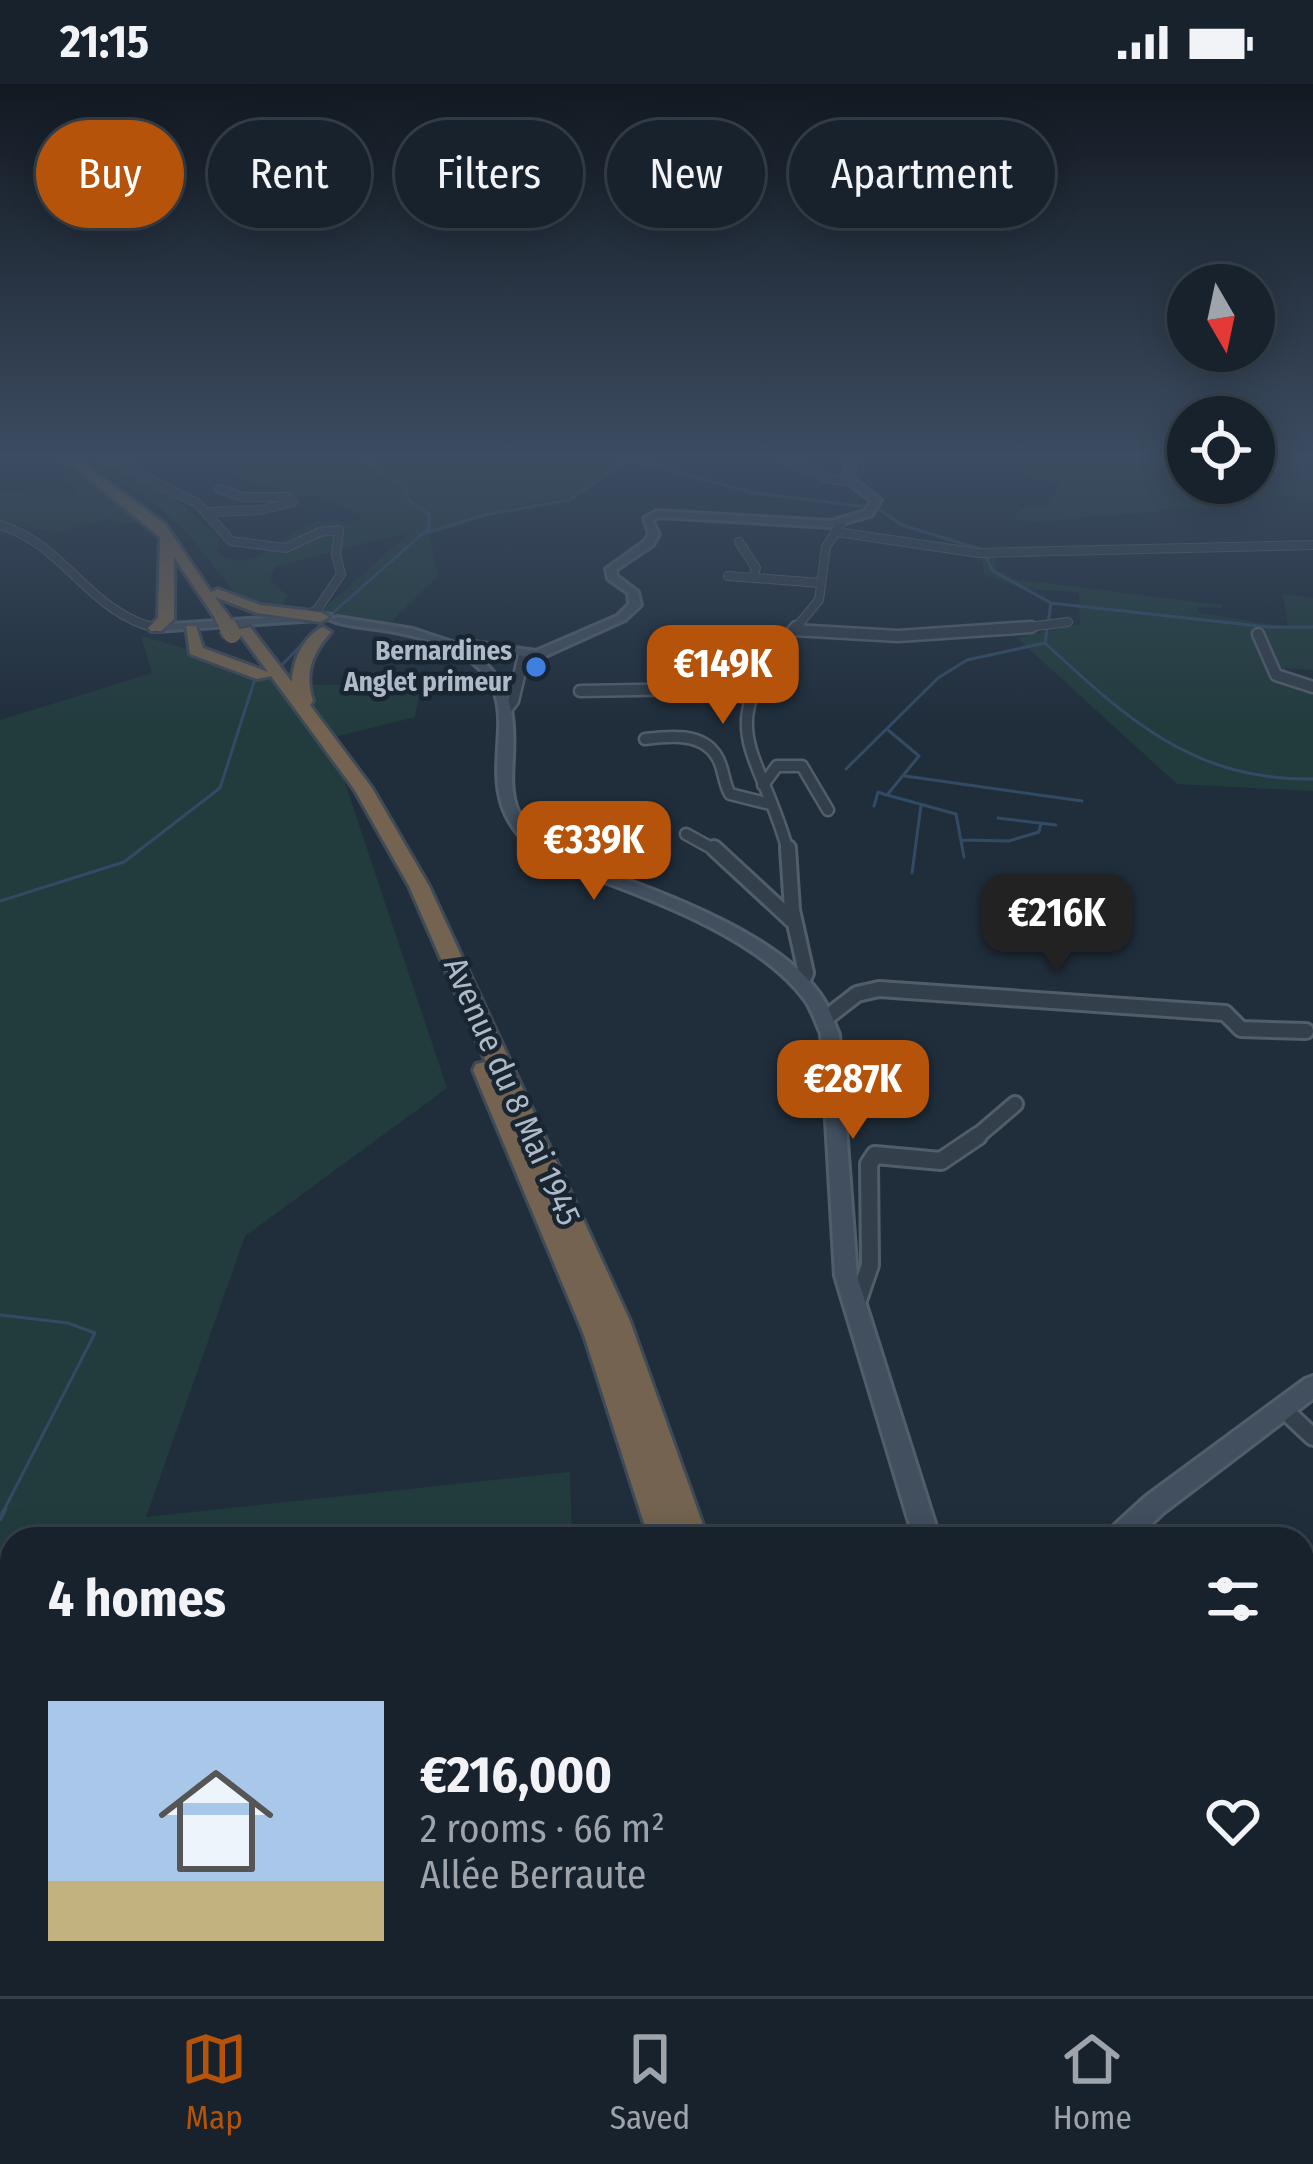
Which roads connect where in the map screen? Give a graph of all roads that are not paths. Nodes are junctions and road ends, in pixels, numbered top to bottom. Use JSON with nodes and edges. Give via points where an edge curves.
{"nodes":[{"id":1,"x":43,"y":548,"type":"edge"},
{"id":2,"x":167,"y":548,"type":"edge"},
{"id":3,"x":176,"y":548,"type":"edge"},
{"id":4,"x":185,"y":548,"type":"edge"},
{"id":5,"x":337,"y":548,"type":"edge"},
{"id":6,"x":642,"y":548,"type":"edge"},
{"id":7,"x":744,"y":548,"type":"edge"},
{"id":8,"x":826,"y":548,"type":"edge"},
{"id":9,"x":953,"y":548,"type":"edge"},
{"id":10,"x":1178,"y":548,"type":"edge"},
{"id":11,"x":728,"y":576,"type":"dead end"},
{"id":12,"x":753,"y":578,"type":"junction"},
{"id":13,"x":820,"y":583,"type":"junction"},
{"id":14,"x":218,"y":593,"type":"junction"},
{"id":15,"x":1068,"y":622,"type":"dead end"},
{"id":16,"x":319,"y":623,"type":"junction"},
{"id":17,"x":233,"y":625,"type":"junction"},
{"id":18,"x":172,"y":626,"type":"junction"},
{"id":19,"x":794,"y":630,"type":"junction"},
{"id":20,"x":1258,"y":634,"type":"dead end"},
{"id":21,"x":451,"y":645,"type":"junction"},
{"id":22,"x":524,"y":655,"type":"junction"},
{"id":23,"x":271,"y":678,"type":"junction"},
{"id":24,"x":1313,"y":687,"type":"edge"},
{"id":25,"x":580,"y":691,"type":"dead end"},
{"id":26,"x":749,"y":698,"type":"junction"},
{"id":27,"x":506,"y":710,"type":"junction"},
{"id":28,"x":310,"y":715,"type":"junction"},
{"id":29,"x":645,"y":739,"type":"dead end"},
{"id":30,"x":763,"y":785,"type":"junction"},
{"id":31,"x":770,"y":804,"type":"junction"},
{"id":32,"x":828,"y":810,"type":"dead end"},
{"id":33,"x":686,"y":834,"type":"dead end"},
{"id":34,"x":795,"y":923,"type":"junction"},
{"id":35,"x":802,"y":981,"type":"junction"},
{"id":36,"x":826,"y":1018,"type":"junction"},
{"id":37,"x":1306,"y":1031,"type":"dead end"},
{"id":38,"x":1015,"y":1104,"type":"dead end"},
{"id":39,"x":856,"y":1310,"type":"junction"},
{"id":40,"x":1313,"y":1386,"type":"edge"},
{"id":41,"x":1281,"y":1407,"type":"junction"},
{"id":42,"x":1313,"y":1437,"type":"edge"},
{"id":43,"x":662,"y":1527,"type":"edge"},
{"id":44,"x":687,"y":1527,"type":"edge"},
{"id":45,"x":923,"y":1527,"type":"edge"},
{"id":46,"x":1131,"y":1527,"type":"edge"}],
"edges":[{"from":1,"to":18,"type":"street","via":[[119,620]]},
{"from":2,"to":18,"type":"highway"},
{"from":3,"to":17,"type":"highway"},
{"from":4,"to":14,"type":"highway"},
{"from":5,"to":16,"type":"street","via":[[341,574],[316,610]]},
{"from":6,"to":22,"type":"street","via":[[611,569],[633,592],[635,604],[621,618]]},
{"from":7,"to":12,"type":"street"},
{"from":8,"to":13,"type":"street"},
{"from":9,"to":10,"type":"street"},
{"from":11,"to":12,"type":"street"},
{"from":12,"to":13,"type":"street"},
{"from":13,"to":19,"type":"street","via":[[819,600]]},
{"from":14,"to":16,"type":"highway"},
{"from":14,"to":17,"type":"highway"},
{"from":15,"to":19,"type":"street","via":[[898,638]]},
{"from":16,"to":18,"type":"street"},
{"from":16,"to":21,"type":"street","via":[[362,624]]},
{"from":16,"to":28,"type":"highway","via":[[298,673]]},
{"from":17,"to":23,"type":"highway"},
{"from":18,"to":23,"type":"highway","via":[[196,651]]},
{"from":19,"to":26,"type":"street"},
{"from":20,"to":24,"type":"street","via":[[1276,675]]},
{"from":21,"to":22,"type":"street"},
{"from":21,"to":27,"type":"street","via":[[498,682]]},
{"from":22,"to":27,"type":"street"},
{"from":23,"to":28,"type":"highway","name":"Avenue du 8 Mai 1945"},
{"from":23,"to":43,"type":"highway","name":"Avenue du 8 Mai 1945","via":[[350,790],[410,900],[582,1293]]},
{"from":25,"to":26,"type":"street","via":[[693,689]]},
{"from":26,"to":30,"type":"street","via":[[745,724]]},
{"from":27,"to":35,"type":"street","via":[[504,790],[523,834],[546,855],[742,938]]},
{"from":28,"to":44,"type":"highway","name":"Avenue du 8 Mai 1945","via":[[394,838],[438,928],[615,1321]]},
{"from":29,"to":31,"type":"street","via":[[698,738],[711,747],[734,797]]},
{"from":30,"to":31,"type":"street"},
{"from":30,"to":32,"type":"street","via":[[777,766],[802,766]]},
{"from":31,"to":34,"type":"street","via":[[788,848]]},
{"from":33,"to":34,"type":"street","via":[[709,844]]},
{"from":34,"to":35,"type":"street"},
{"from":35,"to":36,"type":"street"},
{"from":36,"to":37,"type":"street","via":[[857,994],[879,989],[1225,1013],[1240,1029]]},
{"from":36,"to":39,"type":"street","via":[[846,1276]]},
{"from":38,"to":39,"type":"street","via":[[941,1161],[874,1155],[870,1265]]},
{"from":39,"to":45,"type":"street"},
{"from":40,"to":41,"type":"street"},
{"from":41,"to":42,"type":"street"},
{"from":41,"to":46,"type":"street"}]}
